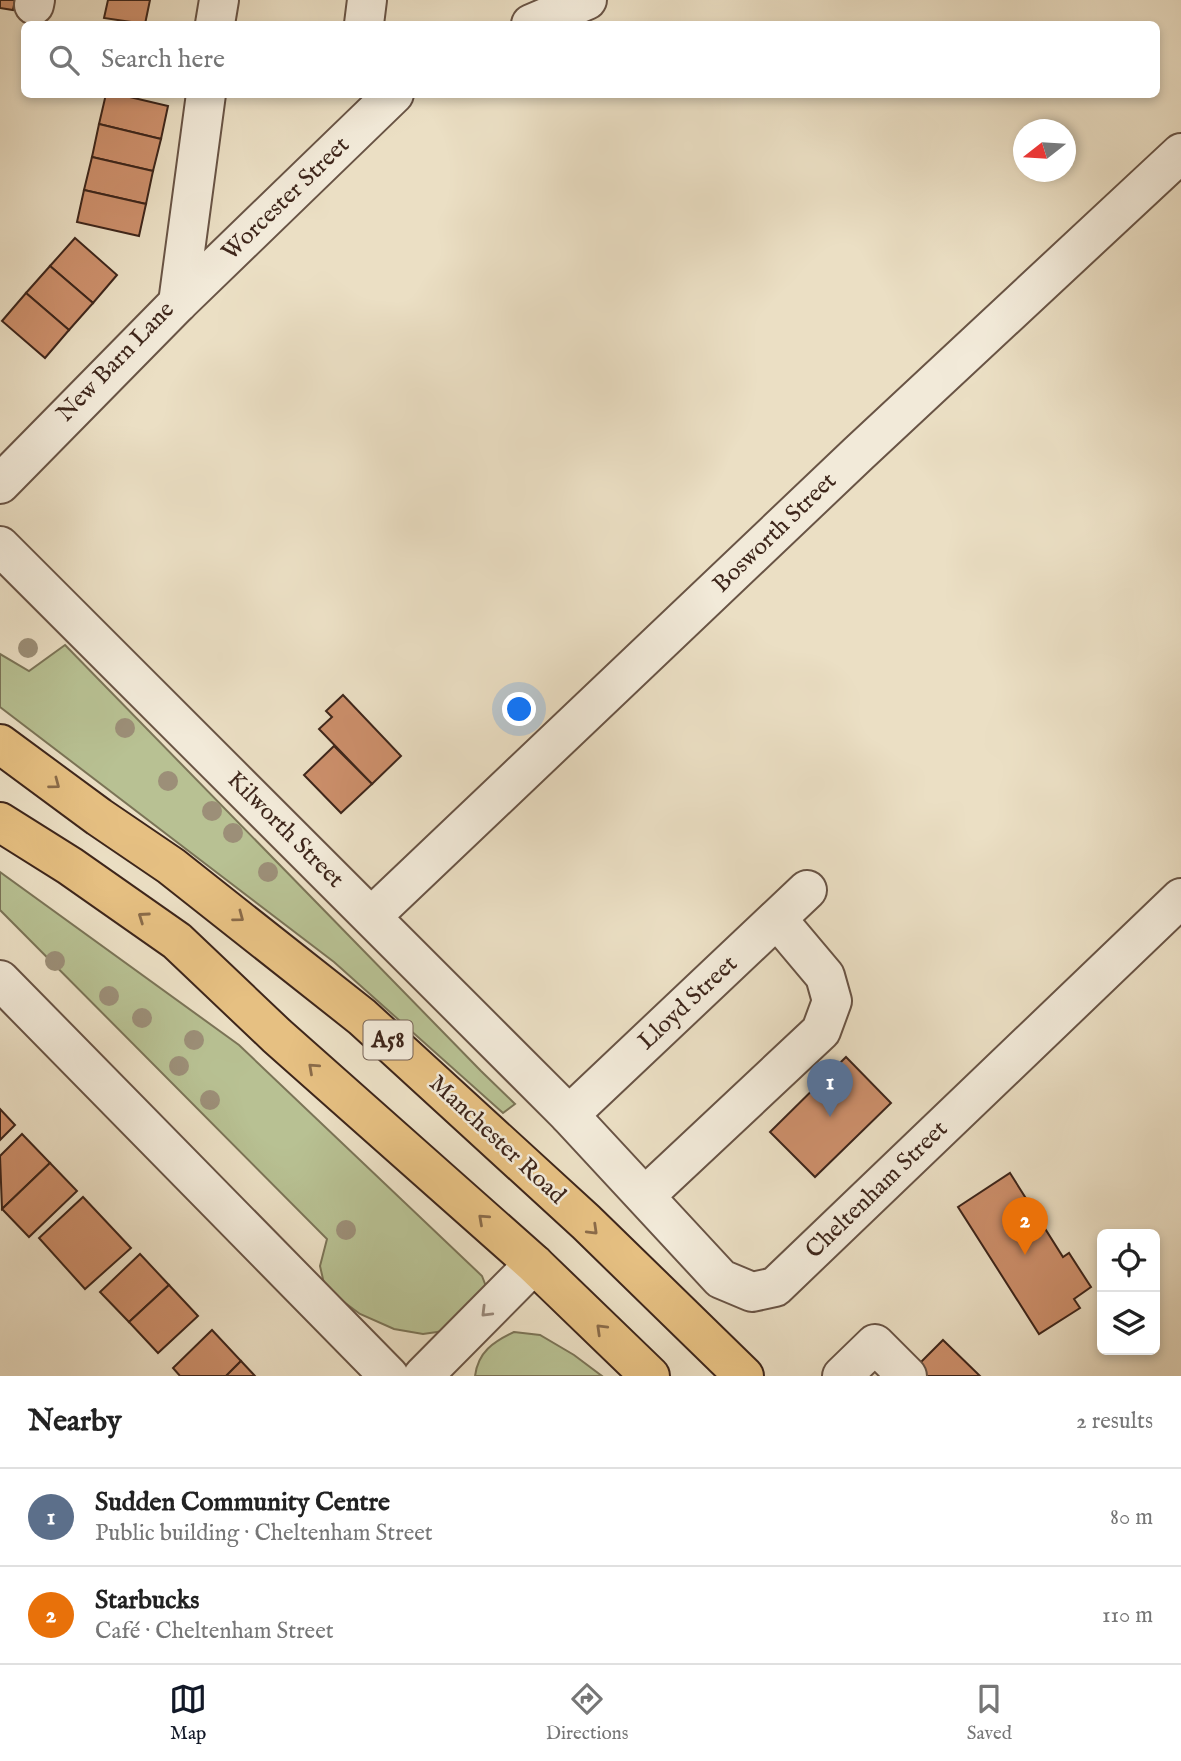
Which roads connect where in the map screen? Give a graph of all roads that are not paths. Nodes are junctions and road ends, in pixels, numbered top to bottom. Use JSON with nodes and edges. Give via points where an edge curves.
{"nodes":[{"id":1,"x":219,"y":0,"type":"edge"},
{"id":2,"x":367,"y":0,"type":"edge"},
{"id":3,"x":587,"y":0,"type":"edge"},
{"id":4,"x":216,"y":21,"type":"edge"},
{"id":5,"x":364,"y":21,"type":"edge"},
{"id":6,"x":538,"y":21,"type":"edge"},
{"id":7,"x":205,"y":98,"type":"edge"},
{"id":8,"x":357,"y":98,"type":"edge"},
{"id":9,"x":390,"y":98,"type":"edge"},
{"id":10,"x":353,"y":135,"type":"junction"},
{"id":11,"x":1181,"y":153,"type":"edge"},
{"id":12,"x":178,"y":303,"type":"junction"},
{"id":13,"x":0,"y":484,"type":"edge"},
{"id":14,"x":0,"y":546,"type":"edge"},
{"id":15,"x":0,"y":744,"type":"edge"},
{"id":16,"x":0,"y":822,"type":"edge"},
{"id":17,"x":807,"y":890,"type":"dead end"},
{"id":18,"x":1180,"y":900,"type":"edge"},
{"id":19,"x":372,"y":916,"type":"junction"},
{"id":20,"x":777,"y":919,"type":"junction"},
{"id":21,"x":0,"y":979,"type":"edge"},
{"id":22,"x":569,"y":1115,"type":"junction"},
{"id":23,"x":645,"y":1196,"type":"junction"},
{"id":24,"x":534,"y":1264,"type":"junction"},
{"id":25,"x":390,"y":1376,"type":"edge"},
{"id":26,"x":423,"y":1376,"type":"edge"},
{"id":27,"x":650,"y":1376,"type":"edge"},
{"id":28,"x":744,"y":1376,"type":"edge"},
{"id":29,"x":842,"y":1376,"type":"edge"},
{"id":30,"x":907,"y":1376,"type":"edge"}],
"edges":[{"from":1,"to":4,"type":"street"},
{"from":2,"to":5,"type":"street"},
{"from":3,"to":6,"type":"street"},
{"from":7,"to":12,"type":"street","name":"New Barn Lane"},
{"from":8,"to":10,"type":"street"},
{"from":9,"to":10,"type":"street","name":"Worcester Street"},
{"from":10,"to":12,"type":"street","name":"Worcester Street"},
{"from":11,"to":19,"type":"street","name":"Bosworth Street"},
{"from":12,"to":13,"type":"street","name":"New Barn Lane"},
{"from":14,"to":19,"type":"street","name":"Kilworth Street"},
{"from":15,"to":28,"type":"highway","name":"Manchester Road","number":"A58","one_way":true,"via":[[181,873],[362,1017],[576,1213]]},
{"from":24,"to":16,"type":"highway","one_way":true,"via":[[177,941]]},
{"from":17,"to":20,"type":"street","name":"Lloyd Street"},
{"from":18,"to":23,"type":"street","name":"Cheltenham Street","via":[[775,1287],[752,1292],[721,1279]]},
{"from":19,"to":22,"type":"street","name":"Kilworth Street"},
{"from":20,"to":22,"type":"street","name":"Lloyd Street"},
{"from":20,"to":23,"type":"street","via":[[825,976],[832,1001],[821,1031]]},
{"from":21,"to":25,"type":"street"},
{"from":22,"to":23,"type":"street","name":"Cheltenham Street"},
{"from":24,"to":26,"type":"street","one_way":true},
{"from":27,"to":24,"type":"highway","one_way":true},
{"from":29,"to":30,"type":"street","via":[[875,1344]]}]}
